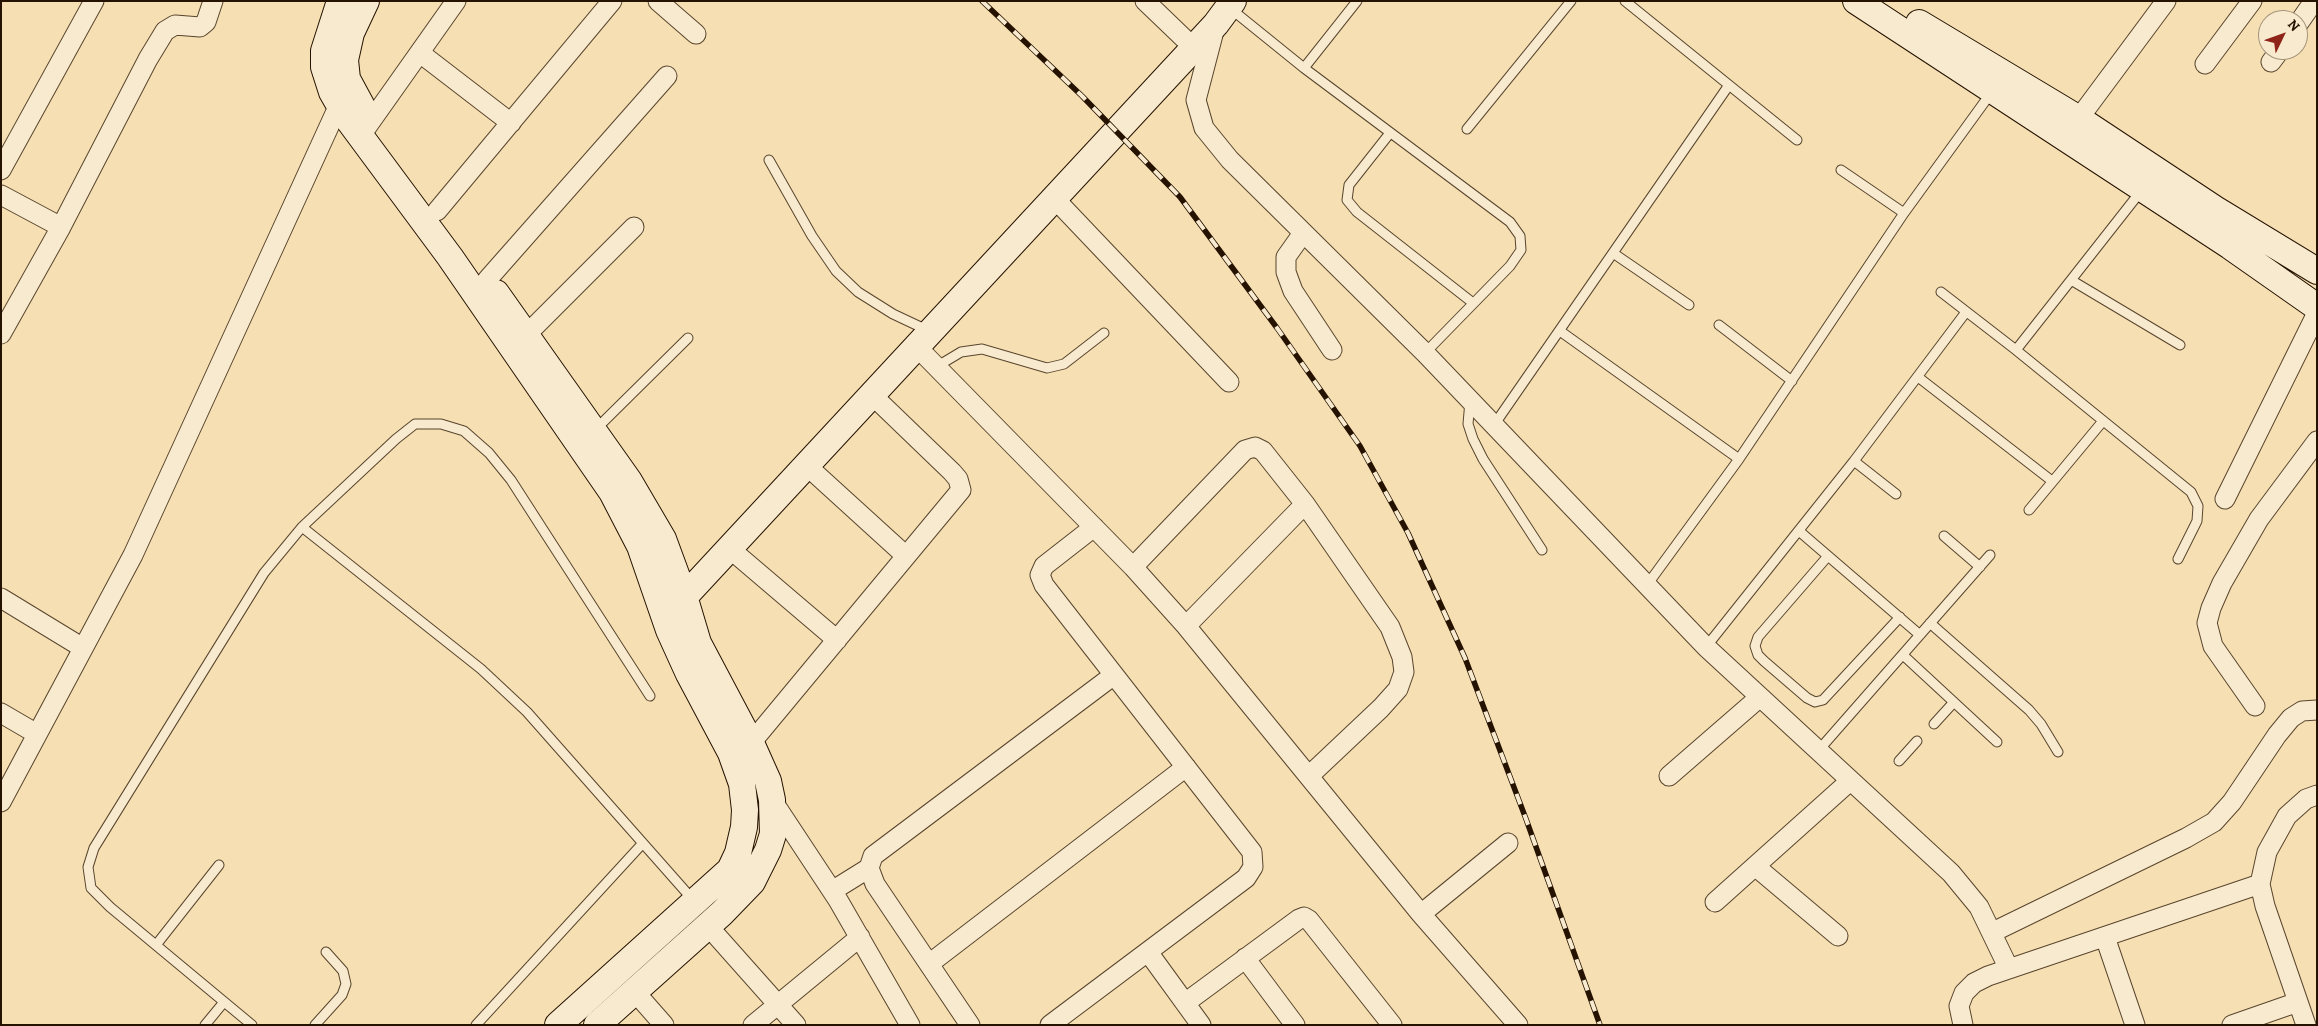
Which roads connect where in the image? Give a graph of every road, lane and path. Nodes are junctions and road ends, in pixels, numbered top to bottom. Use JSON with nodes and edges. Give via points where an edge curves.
{"nodes":[{"id":1,"x":94,"y":1,"type":"edge"},
{"id":2,"x":213,"y":1,"type":"edge"},
{"id":3,"x":366,"y":1,"type":"edge"},
{"id":4,"x":456,"y":1,"type":"edge"},
{"id":5,"x":612,"y":1,"type":"edge"},
{"id":6,"x":658,"y":1,"type":"edge"},
{"id":7,"x":1144,"y":1,"type":"edge"},
{"id":8,"x":1357,"y":1,"type":"edge"},
{"id":9,"x":1571,"y":1,"type":"edge"},
{"id":10,"x":1625,"y":1,"type":"edge"},
{"id":11,"x":1856,"y":1,"type":"edge"},
{"id":12,"x":1888,"y":1,"type":"edge"},
{"id":13,"x":2252,"y":1,"type":"edge"},
{"id":14,"x":337,"y":2,"type":"edge"},
{"id":15,"x":2158,"y":4,"type":"edge"},
{"id":16,"x":1226,"y":11,"type":"edge"},
{"id":17,"x":696,"y":34,"type":"dead end"},
{"id":18,"x":1194,"y":48,"type":"junction"},
{"id":19,"x":420,"y":53,"type":"junction"},
{"id":20,"x":2205,"y":64,"type":"dead end"},
{"id":21,"x":1304,"y":68,"type":"junction"},
{"id":22,"x":667,"y":76,"type":"dead end"},
{"id":23,"x":1729,"y":85,"type":"junction"},
{"id":24,"x":1992,"y":91,"type":"junction"},
{"id":25,"x":344,"y":94,"type":"junction"},
{"id":26,"x":511,"y":123,"type":"junction"},
{"id":27,"x":365,"y":128,"type":"junction"},
{"id":28,"x":2072,"y":128,"type":"junction"},
{"id":29,"x":1467,"y":129,"type":"dead end"},
{"id":30,"x":1390,"y":132,"type":"junction"},
{"id":31,"x":1796,"y":140,"type":"dead end"},
{"id":32,"x":769,"y":160,"type":"dead end"},
{"id":33,"x":1,"y":170,"type":"edge"},
{"id":34,"x":1841,"y":170,"type":"dead end"},
{"id":35,"x":2142,"y":189,"type":"junction"},
{"id":36,"x":1,"y":195,"type":"edge"},
{"id":37,"x":1054,"y":198,"type":"junction"},
{"id":38,"x":437,"y":211,"type":"junction"},
{"id":39,"x":1904,"y":213,"type":"junction"},
{"id":40,"x":61,"y":227,"type":"junction"},
{"id":41,"x":634,"y":227,"type":"dead end"},
{"id":42,"x":1303,"y":233,"type":"junction"},
{"id":43,"x":1614,"y":253,"type":"junction"},
{"id":44,"x":2317,"y":271,"type":"edge"},
{"id":45,"x":487,"y":280,"type":"junction"},
{"id":46,"x":2071,"y":280,"type":"junction"},
{"id":47,"x":1941,"y":292,"type":"dead end"},
{"id":48,"x":1473,"y":303,"type":"junction"},
{"id":49,"x":1689,"y":305,"type":"dead end"},
{"id":50,"x":2317,"y":307,"type":"edge"},
{"id":51,"x":1966,"y":312,"type":"junction"},
{"id":52,"x":2317,"y":314,"type":"edge"},
{"id":53,"x":1719,"y":325,"type":"dead end"},
{"id":54,"x":1560,"y":331,"type":"junction"},
{"id":55,"x":1104,"y":333,"type":"dead end"},
{"id":56,"x":1,"y":334,"type":"edge"},
{"id":57,"x":526,"y":335,"type":"junction"},
{"id":58,"x":688,"y":338,"type":"dead end"},
{"id":59,"x":923,"y":339,"type":"junction"},
{"id":60,"x":2180,"y":345,"type":"dead end"},
{"id":61,"x":1332,"y":350,"type":"dead end"},
{"id":62,"x":2016,"y":350,"type":"junction"},
{"id":63,"x":1425,"y":353,"type":"junction"},
{"id":64,"x":936,"y":367,"type":"junction"},
{"id":65,"x":1918,"y":377,"type":"junction"},
{"id":66,"x":1792,"y":381,"type":"junction"},
{"id":67,"x":1229,"y":382,"type":"dead end"},
{"id":68,"x":871,"y":394,"type":"junction"},
{"id":69,"x":1470,"y":400,"type":"junction"},
{"id":70,"x":2103,"y":422,"type":"junction"},
{"id":71,"x":1494,"y":425,"type":"junction"},
{"id":72,"x":594,"y":431,"type":"junction"},
{"id":73,"x":2317,"y":442,"type":"edge"},
{"id":74,"x":1739,"y":459,"type":"junction"},
{"id":75,"x":1854,"y":461,"type":"junction"},
{"id":76,"x":806,"y":465,"type":"junction"},
{"id":77,"x":2052,"y":481,"type":"junction"},
{"id":78,"x":1896,"y":494,"type":"dead end"},
{"id":79,"x":2225,"y":499,"type":"dead end"},
{"id":80,"x":1305,"y":504,"type":"junction"},
{"id":81,"x":2029,"y":510,"type":"dead end"},
{"id":82,"x":302,"y":527,"type":"junction"},
{"id":83,"x":1094,"y":527,"type":"junction"},
{"id":84,"x":1799,"y":531,"type":"junction"},
{"id":85,"x":1944,"y":536,"type":"dead end"},
{"id":86,"x":729,"y":548,"type":"junction"},
{"id":87,"x":1542,"y":550,"type":"dead end"},
{"id":88,"x":1990,"y":555,"type":"dead end"},
{"id":89,"x":906,"y":556,"type":"junction"},
{"id":90,"x":1828,"y":556,"type":"junction"},
{"id":91,"x":2178,"y":559,"type":"dead end"},
{"id":92,"x":1133,"y":567,"type":"junction"},
{"id":93,"x":1980,"y":567,"type":"junction"},
{"id":94,"x":1647,"y":585,"type":"junction"},
{"id":95,"x":684,"y":596,"type":"junction"},
{"id":96,"x":1,"y":598,"type":"edge"},
{"id":97,"x":665,"y":618,"type":"junction"},
{"id":98,"x":1900,"y":618,"type":"junction"},
{"id":99,"x":1930,"y":623,"type":"junction"},
{"id":100,"x":1186,"y":626,"type":"junction"},
{"id":101,"x":1920,"y":635,"type":"junction"},
{"id":102,"x":837,"y":640,"type":"junction"},
{"id":103,"x":1706,"y":647,"type":"junction"},
{"id":104,"x":84,"y":648,"type":"junction"},
{"id":105,"x":1903,"y":654,"type":"junction"},
{"id":106,"x":1114,"y":675,"type":"junction"},
{"id":107,"x":650,"y":696,"type":"dead end"},
{"id":108,"x":1760,"y":697,"type":"junction"},
{"id":109,"x":1954,"y":702,"type":"junction"},
{"id":110,"x":2255,"y":706,"type":"dead end"},
{"id":111,"x":2317,"y":710,"type":"edge"},
{"id":112,"x":1,"y":713,"type":"edge"},
{"id":113,"x":1934,"y":724,"type":"dead end"},
{"id":114,"x":37,"y":734,"type":"junction"},
{"id":115,"x":1917,"y":741,"type":"dead end"},
{"id":116,"x":751,"y":742,"type":"junction"},
{"id":117,"x":1997,"y":742,"type":"dead end"},
{"id":118,"x":1818,"y":751,"type":"junction"},
{"id":119,"x":2058,"y":752,"type":"dead end"},
{"id":120,"x":1899,"y":761,"type":"dead end"},
{"id":121,"x":1186,"y":767,"type":"junction"},
{"id":122,"x":739,"y":774,"type":"junction"},
{"id":123,"x":1310,"y":775,"type":"junction"},
{"id":124,"x":1668,"y":776,"type":"dead end"},
{"id":125,"x":1850,"y":781,"type":"junction"},
{"id":126,"x":2317,"y":796,"type":"edge"},
{"id":127,"x":772,"y":800,"type":"junction"},
{"id":128,"x":1,"y":802,"type":"edge"},
{"id":129,"x":643,"y":843,"type":"junction"},
{"id":130,"x":1508,"y":843,"type":"dead end"},
{"id":131,"x":218,"y":865,"type":"dead end"},
{"id":132,"x":1755,"y":866,"type":"junction"},
{"id":133,"x":869,"y":868,"type":"junction"},
{"id":134,"x":2260,"y":884,"type":"junction"},
{"id":135,"x":832,"y":891,"type":"junction"},
{"id":136,"x":694,"y":901,"type":"junction"},
{"id":137,"x":1715,"y":902,"type":"dead end"},
{"id":138,"x":1421,"y":914,"type":"junction"},
{"id":139,"x":708,"y":926,"type":"junction"},
{"id":140,"x":1993,"y":932,"type":"junction"},
{"id":141,"x":1838,"y":936,"type":"dead end"},
{"id":142,"x":2106,"y":936,"type":"junction"},
{"id":143,"x":860,"y":937,"type":"junction"},
{"id":144,"x":156,"y":946,"type":"junction"},
{"id":145,"x":326,"y":952,"type":"dead end"},
{"id":146,"x":1148,"y":952,"type":"junction"},
{"id":147,"x":1245,"y":958,"type":"junction"},
{"id":148,"x":929,"y":964,"type":"junction"},
{"id":149,"x":2009,"y":969,"type":"junction"},
{"id":150,"x":635,"y":992,"type":"junction"},
{"id":151,"x":224,"y":1002,"type":"junction"},
{"id":152,"x":2298,"y":1002,"type":"junction"},
{"id":153,"x":1185,"y":1003,"type":"junction"},
{"id":154,"x":778,"y":1004,"type":"junction"},
{"id":155,"x":204,"y":1025,"type":"edge"},
{"id":156,"x":252,"y":1025,"type":"edge"},
{"id":157,"x":315,"y":1025,"type":"edge"},
{"id":158,"x":476,"y":1025,"type":"edge"},
{"id":159,"x":558,"y":1025,"type":"edge"},
{"id":160,"x":597,"y":1025,"type":"edge"},
{"id":161,"x":664,"y":1025,"type":"edge"},
{"id":162,"x":753,"y":1025,"type":"edge"},
{"id":163,"x":796,"y":1025,"type":"edge"},
{"id":164,"x":910,"y":1025,"type":"edge"},
{"id":165,"x":970,"y":1025,"type":"edge"},
{"id":166,"x":1050,"y":1025,"type":"edge"},
{"id":167,"x":1201,"y":1025,"type":"edge"},
{"id":168,"x":1295,"y":1025,"type":"edge"},
{"id":169,"x":1392,"y":1025,"type":"edge"},
{"id":170,"x":1518,"y":1025,"type":"edge"},
{"id":171,"x":1963,"y":1025,"type":"edge"},
{"id":172,"x":2135,"y":1025,"type":"edge"},
{"id":173,"x":2232,"y":1025,"type":"edge"},
{"id":174,"x":2306,"y":1025,"type":"edge"}],
"edges":[{"from":1,"to":33,"type":"street"},
{"from":2,"to":40,"type":"street","via":[[206,22],[200,27],[175,25],[166,30]]},
{"from":3,"to":25,"type":"main road","via":[[351,33],[345,60]]},
{"from":4,"to":19,"type":"street"},
{"from":5,"to":26,"type":"street"},
{"from":6,"to":17,"type":"street"},
{"from":7,"to":18,"type":"street"},
{"from":8,"to":21,"type":"lane"},
{"from":9,"to":29,"type":"lane"},
{"from":10,"to":23,"type":"lane"},
{"from":11,"to":24,"type":"main road"},
{"from":12,"to":28,"type":"main road"},
{"from":13,"to":20,"type":"street"},
{"from":14,"to":25,"type":"main road","via":[[324,51],[324,67],[328,81]]},
{"from":15,"to":28,"type":"street"},
{"from":16,"to":18,"type":"main road"},
{"from":16,"to":21,"type":"lane"},
{"from":16,"to":42,"type":"street","via":[[1196,100],[1204,128],[1230,160]]},
{"from":18,"to":37,"type":"main road"},
{"from":19,"to":26,"type":"street"},
{"from":19,"to":27,"type":"street"},
{"from":21,"to":30,"type":"lane"},
{"from":22,"to":45,"type":"street"},
{"from":23,"to":31,"type":"lane"},
{"from":23,"to":43,"type":"lane"},
{"from":24,"to":28,"type":"main road"},
{"from":24,"to":39,"type":"lane"},
{"from":25,"to":27,"type":"main road"},
{"from":25,"to":104,"type":"street","via":[[133,555]]},
{"from":26,"to":38,"type":"street"},
{"from":27,"to":38,"type":"main road"},
{"from":27,"to":97,"type":"main road","via":[[612,492],[640,546]]},
{"from":28,"to":35,"type":"main road"},
{"from":28,"to":44,"type":"main road"},
{"from":30,"to":48,"type":"lane","via":[[1349,185],[1347,200],[1357,212]]},
{"from":30,"to":48,"type":"lane","via":[[1510,222],[1520,236],[1521,250],[1510,266]]},
{"from":32,"to":59,"type":"lane","via":[[836,271],[858,292]]},
{"from":34,"to":39,"type":"lane"},
{"from":35,"to":46,"type":"lane"},
{"from":35,"to":50,"type":"main road"},
{"from":36,"to":40,"type":"street"},
{"from":37,"to":59,"type":"main road"},
{"from":37,"to":67,"type":"street"},
{"from":38,"to":45,"type":"main road"},
{"from":39,"to":66,"type":"lane"},
{"from":40,"to":56,"type":"street"},
{"from":41,"to":57,"type":"street"},
{"from":42,"to":61,"type":"street","via":[[1286,257],[1286,272],[1293,291]]},
{"from":42,"to":63,"type":"street"},
{"from":43,"to":49,"type":"lane"},
{"from":43,"to":54,"type":"lane"},
{"from":45,"to":57,"type":"main road"},
{"from":46,"to":60,"type":"lane"},
{"from":46,"to":62,"type":"lane"},
{"from":47,"to":51,"type":"lane"},
{"from":48,"to":63,"type":"lane"},
{"from":51,"to":62,"type":"lane"},
{"from":51,"to":65,"type":"lane"},
{"from":52,"to":79,"type":"street"},
{"from":53,"to":66,"type":"lane"},
{"from":54,"to":71,"type":"lane"},
{"from":54,"to":74,"type":"lane"},
{"from":55,"to":64,"type":"lane","via":[[1064,364],[1047,368],[982,349],[961,352]]},
{"from":57,"to":72,"type":"main road"},
{"from":58,"to":72,"type":"lane"},
{"from":59,"to":64,"type":"street"},
{"from":59,"to":68,"type":"main road"},
{"from":62,"to":70,"type":"lane"},
{"from":63,"to":69,"type":"street"},
{"from":64,"to":83,"type":"street"},
{"from":65,"to":75,"type":"lane"},
{"from":65,"to":77,"type":"lane"},
{"from":66,"to":74,"type":"lane"},
{"from":68,"to":76,"type":"main road"},
{"from":68,"to":89,"type":"street","via":[[952,472],[961,485],[961,490]]},
{"from":69,"to":71,"type":"street"},
{"from":69,"to":87,"type":"lane","via":[[1468,424],[1473,439]]},
{"from":70,"to":77,"type":"lane"},
{"from":70,"to":91,"type":"lane","via":[[2191,492],[2198,506],[2197,521]]},
{"from":71,"to":94,"type":"street"},
{"from":72,"to":95,"type":"main road","via":[[629,481],[663,539]]},
{"from":73,"to":110,"type":"street","via":[[2259,519],[2210,608],[2207,623],[2213,646]]},
{"from":74,"to":94,"type":"lane"},
{"from":75,"to":78,"type":"lane"},
{"from":75,"to":84,"type":"lane"},
{"from":76,"to":86,"type":"main road"},
{"from":76,"to":89,"type":"street"},
{"from":77,"to":81,"type":"lane"},
{"from":80,"to":92,"type":"street","via":[[1263,450],[1254,447],[1245,450]]},
{"from":80,"to":100,"type":"street"},
{"from":80,"to":123,"type":"street","via":[[1390,627],[1402,657],[1404,672],[1398,689],[1381,708]]},
{"from":82,"to":107,"type":"lane","via":[[415,424],[441,424],[464,431],[489,453],[511,480]]},
{"from":82,"to":129,"type":"lane","via":[[481,669],[527,712]]},
{"from":82,"to":144,"type":"lane","via":[[264,573],[94,848],[88,866],[91,888]]},
{"from":83,"to":92,"type":"street"},
{"from":83,"to":106,"type":"street","via":[[1044,566],[1040,575],[1053,597]]},
{"from":84,"to":90,"type":"lane"},
{"from":84,"to":103,"type":"lane"},
{"from":85,"to":93,"type":"lane"},
{"from":86,"to":95,"type":"main road"},
{"from":86,"to":102,"type":"street"},
{"from":88,"to":93,"type":"lane"},
{"from":89,"to":102,"type":"street"},
{"from":90,"to":98,"type":"lane"},
{"from":90,"to":98,"type":"lane","via":[[1758,637],[1755,646],[1764,661],[1807,698],[1815,702],[1823,700]]},
{"from":92,"to":100,"type":"street"},
{"from":93,"to":99,"type":"lane"},
{"from":94,"to":103,"type":"street"},
{"from":95,"to":97,"type":"main road"},
{"from":95,"to":116,"type":"main road","via":[[698,642]]},
{"from":96,"to":104,"type":"street"},
{"from":97,"to":122,"type":"main road"},
{"from":98,"to":101,"type":"lane"},
{"from":99,"to":101,"type":"lane"},
{"from":99,"to":119,"type":"lane","via":[[2029,710]]},
{"from":100,"to":123,"type":"street"},
{"from":101,"to":105,"type":"lane"},
{"from":102,"to":116,"type":"street"},
{"from":103,"to":108,"type":"street"},
{"from":104,"to":114,"type":"street"},
{"from":105,"to":109,"type":"lane"},
{"from":105,"to":118,"type":"lane"},
{"from":106,"to":121,"type":"street"},
{"from":106,"to":133,"type":"street","via":[[873,856]]},
{"from":108,"to":118,"type":"street"},
{"from":108,"to":124,"type":"street"},
{"from":109,"to":113,"type":"lane"},
{"from":109,"to":117,"type":"lane"},
{"from":111,"to":140,"type":"street","via":[[2291,718],[2232,802],[2214,822]]},
{"from":112,"to":114,"type":"street"},
{"from":114,"to":128,"type":"street"},
{"from":115,"to":120,"type":"lane"},
{"from":116,"to":127,"type":"main road","via":[[768,781]]},
{"from":118,"to":125,"type":"street"},
{"from":121,"to":146,"type":"street","via":[[1252,852],[1253,866],[1246,878]]},
{"from":121,"to":148,"type":"street"},
{"from":122,"to":127,"type":"street"},
{"from":122,"to":136,"type":"main road","via":[[745,810],[738,853],[730,870]]},
{"from":123,"to":138,"type":"street"},
{"from":125,"to":132,"type":"street"},
{"from":125,"to":140,"type":"street","via":[[1951,873],[1979,907]]},
{"from":126,"to":134,"type":"street","via":[[2306,799],[2287,816],[2267,852]]},
{"from":127,"to":135,"type":"street"},
{"from":127,"to":139,"type":"main road","via":[[773,834],[761,865],[743,892]]},
{"from":129,"to":136,"type":"lane"},
{"from":129,"to":158,"type":"lane"},
{"from":130,"to":138,"type":"street"},
{"from":131,"to":144,"type":"lane"},
{"from":132,"to":137,"type":"street"},
{"from":132,"to":141,"type":"street"},
{"from":133,"to":135,"type":"street"},
{"from":133,"to":148,"type":"street","via":[[875,884]]},
{"from":134,"to":142,"type":"street"},
{"from":134,"to":152,"type":"street"},
{"from":135,"to":143,"type":"street"},
{"from":136,"to":159,"type":"main road"},
{"from":138,"to":170,"type":"street"},
{"from":139,"to":150,"type":"main road"},
{"from":139,"to":154,"type":"street"},
{"from":140,"to":149,"type":"street"},
{"from":142,"to":149,"type":"street"},
{"from":142,"to":172,"type":"street"},
{"from":143,"to":154,"type":"street"},
{"from":143,"to":164,"type":"street"},
{"from":144,"to":151,"type":"lane"},
{"from":145,"to":157,"type":"lane","via":[[343,971],[346,984],[342,994]]},
{"from":146,"to":153,"type":"street"},
{"from":146,"to":166,"type":"street"},
{"from":147,"to":153,"type":"street"},
{"from":147,"to":168,"type":"street"},
{"from":147,"to":169,"type":"street","via":[[1304,917]]},
{"from":148,"to":165,"type":"street"},
{"from":149,"to":171,"type":"street","via":[[1974,983],[1964,993],[1960,1006]]},
{"from":150,"to":160,"type":"main road"},
{"from":150,"to":161,"type":"street"},
{"from":151,"to":155,"type":"lane"},
{"from":151,"to":156,"type":"lane"},
{"from":152,"to":173,"type":"street"},
{"from":152,"to":174,"type":"street"},
{"from":153,"to":167,"type":"street"},
{"from":154,"to":162,"type":"street"},
{"from":154,"to":163,"type":"street"}]}
